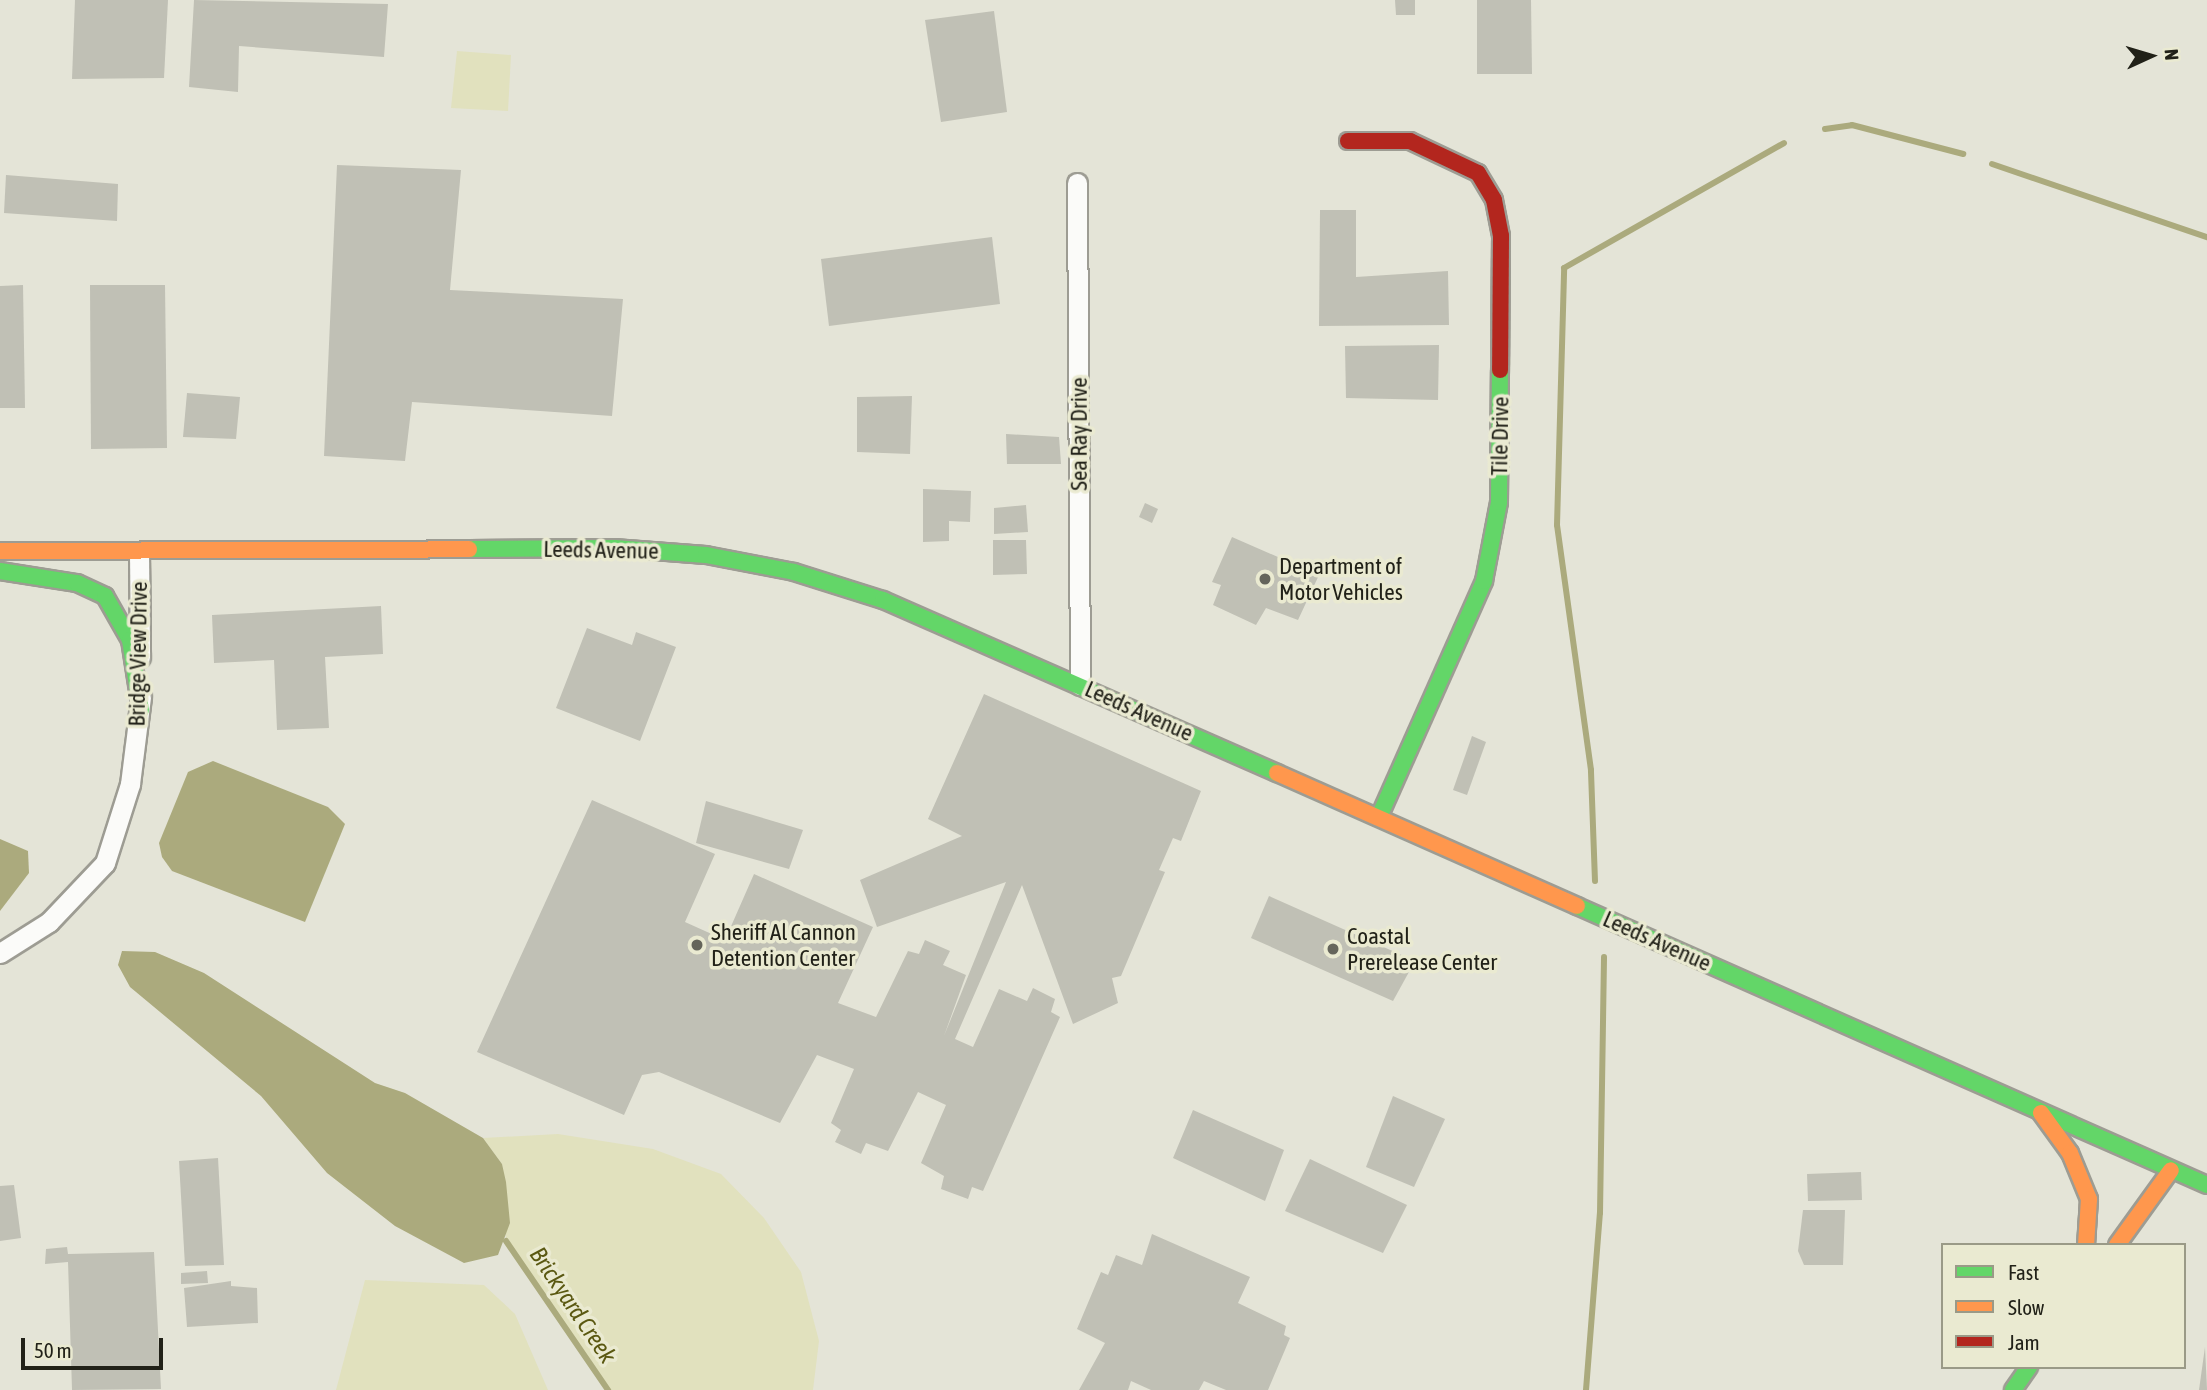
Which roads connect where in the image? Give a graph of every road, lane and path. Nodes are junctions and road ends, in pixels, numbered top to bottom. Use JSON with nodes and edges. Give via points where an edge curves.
{"nodes":[{"id":1,"x":1348,"y":141,"type":"dead end"},
{"id":2,"x":1077,"y":183,"type":"dead end"},
{"id":3,"x":0,"y":551,"type":"edge"},
{"id":4,"x":139,"y":553,"type":"junction"},
{"id":5,"x":0,"y":571,"type":"edge"},
{"id":6,"x":1080,"y":685,"type":"junction"},
{"id":7,"x":141,"y":710,"type":"junction"},
{"id":8,"x":1379,"y":817,"type":"junction"},
{"id":9,"x":0,"y":953,"type":"edge"},
{"id":10,"x":2040,"y":1112,"type":"junction"},
{"id":11,"x":2171,"y":1170,"type":"junction"},
{"id":12,"x":2207,"y":1185,"type":"edge"},
{"id":13,"x":2086,"y":1243,"type":"edge"},
{"id":14,"x":2118,"y":1243,"type":"edge"},
{"id":15,"x":2028,"y":1369,"type":"edge"},
{"id":16,"x":2013,"y":1390,"type":"edge"}],
"edges":[{"from":1,"to":8,"type":"street","name":"Tile Drive","via":[[1410,141],[1449,155],[1478,173],[1494,200],[1500,236],[1499,502],[1484,581]]},
{"from":2,"to":6,"type":"street","name":"Sea Ray Drive"},
{"from":3,"to":4,"type":"street","name":"Leeds Avenue"},
{"from":4,"to":6,"type":"street","name":"Leeds Avenue","via":[[614,548],[706,555],[794,572],[883,600]]},
{"from":4,"to":7,"type":"street","name":"Bridge View Drive"},
{"from":5,"to":7,"type":"street","via":[[77,583],[105,596],[130,640]]},
{"from":6,"to":8,"type":"street","name":"Leeds Avenue"},
{"from":7,"to":9,"type":"street","name":"Bridge View Drive","via":[[130,784],[104,863],[50,922]]},
{"from":8,"to":10,"type":"street","name":"Leeds Avenue"},
{"from":10,"to":11,"type":"street","name":"Leeds Avenue"},
{"from":10,"to":13,"type":"street","via":[[2070,1153],[2090,1199]]},
{"from":11,"to":12,"type":"street","name":"Leeds Avenue"},
{"from":11,"to":14,"type":"street"},
{"from":15,"to":16,"type":"street"}]}
